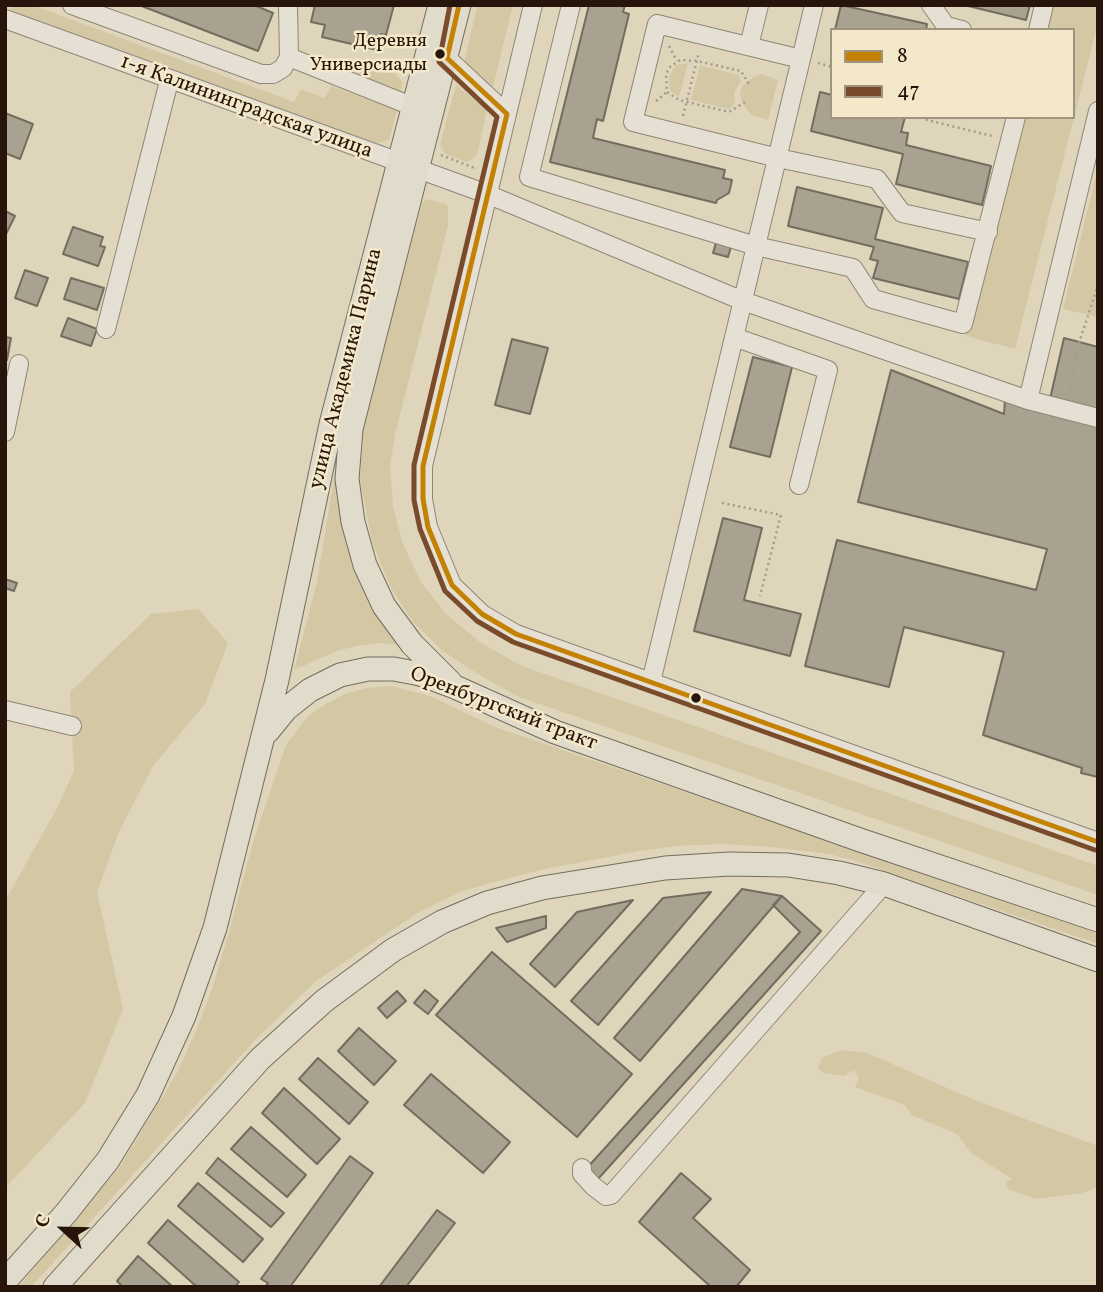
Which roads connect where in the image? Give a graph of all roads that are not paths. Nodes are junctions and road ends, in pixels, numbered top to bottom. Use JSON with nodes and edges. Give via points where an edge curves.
{"nodes":[{"id":1,"x":72,"y":5,"type":"edge"},
{"id":2,"x":288,"y":5,"type":"edge"},
{"id":3,"x":440,"y":5,"type":"edge"},
{"id":4,"x":460,"y":5,"type":"edge"},
{"id":5,"x":533,"y":5,"type":"edge"},
{"id":6,"x":571,"y":5,"type":"edge"},
{"id":7,"x":759,"y":5,"type":"edge"},
{"id":8,"x":814,"y":5,"type":"edge"},
{"id":9,"x":930,"y":5,"type":"edge"},
{"id":10,"x":1044,"y":5,"type":"edge"},
{"id":11,"x":5,"y":19,"type":"edge"},
{"id":12,"x":954,"y":28,"type":"edge"},
{"id":13,"x":1038,"y":28,"type":"edge"},
{"id":14,"x":749,"y":46,"type":"junction"},
{"id":15,"x":289,"y":57,"type":"junction"},
{"id":16,"x":447,"y":58,"type":"junction"},
{"id":17,"x":801,"y":59,"type":"junction"},
{"id":18,"x":169,"y":81,"type":"junction"},
{"id":19,"x":414,"y":107,"type":"junction"},
{"id":20,"x":1098,"y":110,"type":"edge"},
{"id":21,"x":507,"y":114,"type":"junction"},
{"id":22,"x":1015,"y":119,"type":"edge"},
{"id":23,"x":778,"y":158,"type":"junction"},
{"id":24,"x":407,"y":166,"type":"junction"},
{"id":25,"x":487,"y":194,"type":"junction"},
{"id":26,"x":988,"y":232,"type":"junction"},
{"id":27,"x":756,"y":246,"type":"junction"},
{"id":28,"x":743,"y":300,"type":"junction"},
{"id":29,"x":106,"y":329,"type":"dead end"},
{"id":30,"x":734,"y":337,"type":"junction"},
{"id":31,"x":19,"y":364,"type":"dead end"},
{"id":32,"x":1028,"y":400,"type":"junction"},
{"id":33,"x":1098,"y":418,"type":"edge"},
{"id":34,"x":5,"y":432,"type":"edge"},
{"id":35,"x":799,"y":485,"type":"dead end"},
{"id":36,"x":651,"y":682,"type":"junction"},
{"id":37,"x":455,"y":687,"type":"junction"},
{"id":38,"x":5,"y":710,"type":"edge"},
{"id":39,"x":72,"y":726,"type":"dead end"},
{"id":40,"x":264,"y":736,"type":"junction"},
{"id":41,"x":1098,"y":842,"type":"edge"},
{"id":42,"x":884,"y":884,"type":"junction"},
{"id":43,"x":1098,"y":920,"type":"edge"},
{"id":44,"x":1098,"y":960,"type":"edge"},
{"id":45,"x":582,"y":1168,"type":"dead end"},
{"id":46,"x":5,"y":1281,"type":"edge"},
{"id":47,"x":55,"y":1287,"type":"edge"}],
"edges":[{"from":1,"to":15,"type":"street","via":[[261,74],[273,75]]},
{"from":2,"to":15,"type":"street"},
{"from":3,"to":19,"type":"main road","name":"улица Академика Парина"},
{"from":4,"to":16,"type":"main road","name":"улица Академика Парина"},
{"from":5,"to":21,"type":"street"},
{"from":6,"to":27,"type":"street","via":[[529,177]]},
{"from":7,"to":14,"type":"street"},
{"from":8,"to":17,"type":"street"},
{"from":9,"to":12,"type":"street","via":[[946,26]]},
{"from":10,"to":13,"type":"street"},
{"from":11,"to":18,"type":"street","name":"1-я Калининградская улица"},
{"from":14,"to":17,"type":"street"},
{"from":14,"to":23,"type":"street","via":[[657,24],[633,122]]},
{"from":15,"to":19,"type":"street"},
{"from":16,"to":21,"type":"street"},
{"from":16,"to":24,"type":"main road","name":"улица Академика Парина"},
{"from":17,"to":23,"type":"street"},
{"from":18,"to":24,"type":"street","name":"1-я Калининградская улица"},
{"from":18,"to":29,"type":"street"},
{"from":19,"to":24,"type":"main road","name":"улица Академика Парина"},
{"from":20,"to":32,"type":"street"},
{"from":21,"to":25,"type":"street"},
{"from":22,"to":26,"type":"street"},
{"from":23,"to":26,"type":"street","via":[[877,179],[902,213]]},
{"from":23,"to":27,"type":"street"},
{"from":24,"to":25,"type":"street","name":"1-я Калининградская улица"},
{"from":24,"to":37,"type":"main road","name":"улица Академика Парина","via":[[351,429],[347,479],[365,565],[384,606],[412,644]]},
{"from":24,"to":40,"type":"main road","name":"улица Академика Парина","via":[[331,424]]},
{"from":25,"to":28,"type":"street","name":"1-я Калининградская улица"},
{"from":25,"to":36,"type":"street","via":[[423,466],[428,527],[452,585],[482,614],[516,634]]},
{"from":26,"to":27,"type":"street","via":[[963,324],[873,299],[853,268]]},
{"from":27,"to":28,"type":"street"},
{"from":28,"to":30,"type":"street"},
{"from":28,"to":32,"type":"street","name":"1-я Калининградская улица"},
{"from":30,"to":35,"type":"street","via":[[828,370]]},
{"from":30,"to":36,"type":"street"},
{"from":31,"to":34,"type":"street"},
{"from":32,"to":33,"type":"street","name":"1-я Калининградская улица"},
{"from":36,"to":41,"type":"street"},
{"from":37,"to":40,"type":"main road","name":"Оренбургский тракт","via":[[394,669],[340,675],[286,709]]},
{"from":37,"to":43,"type":"main road","name":"Оренбургский тракт","via":[[555,732]]},
{"from":38,"to":39,"type":"street"},
{"from":40,"to":46,"type":"main road","name":"Оренбургский тракт","via":[[215,928],[184,1016],[148,1095],[108,1160]]},
{"from":42,"to":44,"type":"main road"},
{"from":42,"to":45,"type":"street","via":[[611,1195],[593,1186]]},
{"from":42,"to":47,"type":"main road","via":[[788,865],[665,868],[542,888],[487,903],[442,922],[393,950],[324,1001],[260,1059]]}]}
